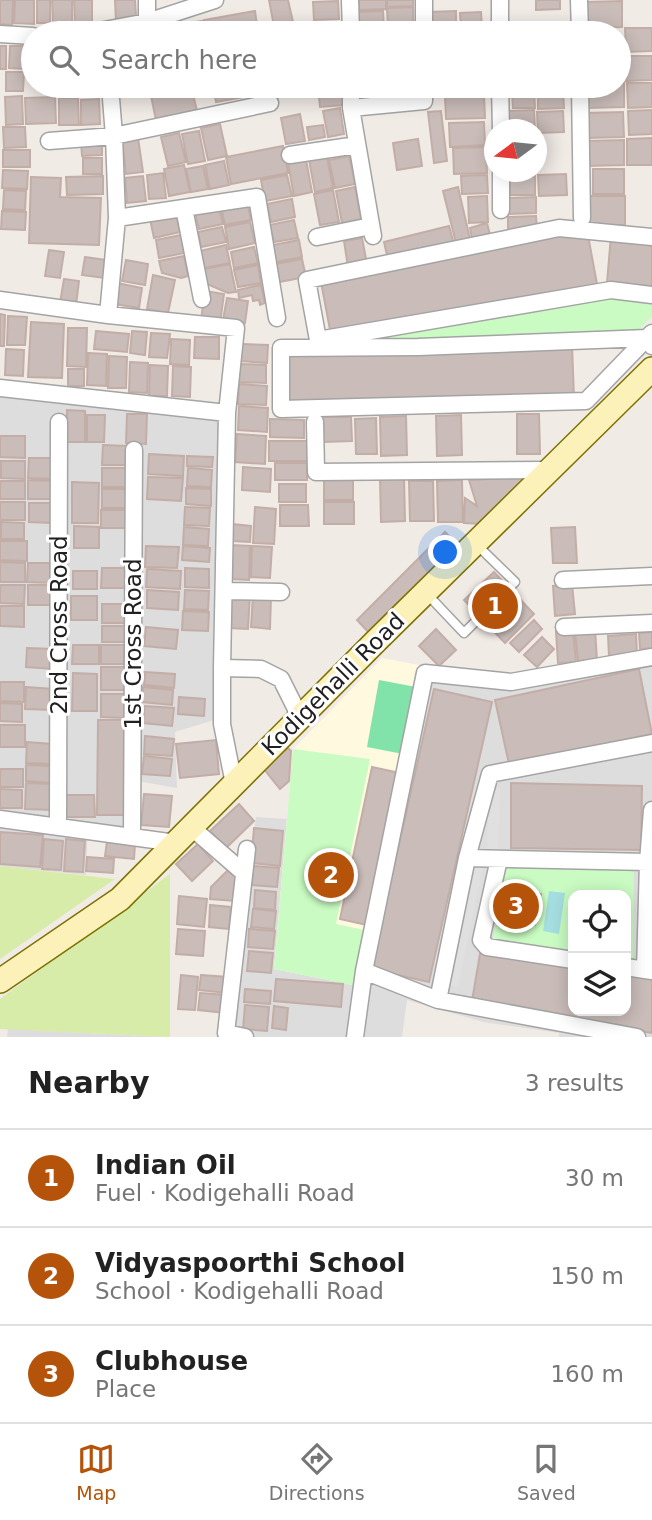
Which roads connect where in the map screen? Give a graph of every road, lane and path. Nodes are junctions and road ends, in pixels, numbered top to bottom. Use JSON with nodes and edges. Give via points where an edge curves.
{"nodes":[{"id":1,"x":147,"y":0,"type":"edge"},
{"id":2,"x":350,"y":0,"type":"edge"},
{"id":3,"x":424,"y":0,"type":"edge"},
{"id":4,"x":500,"y":0,"type":"edge"},
{"id":5,"x":579,"y":0,"type":"edge"},
{"id":6,"x":207,"y":1,"type":"edge"},
{"id":7,"x":147,"y":21,"type":"edge"},
{"id":8,"x":150,"y":21,"type":"edge"},
{"id":9,"x":351,"y":21,"type":"edge"},
{"id":10,"x":424,"y":21,"type":"edge"},
{"id":11,"x":500,"y":21,"type":"edge"},
{"id":12,"x":580,"y":21,"type":"edge"},
{"id":13,"x":0,"y":34,"type":"edge"},
{"id":14,"x":21,"y":35,"type":"edge"},
{"id":15,"x":111,"y":98,"type":"edge"},
{"id":16,"x":351,"y":98,"type":"edge"},
{"id":17,"x":424,"y":98,"type":"edge"},
{"id":18,"x":500,"y":98,"type":"edge"},
{"id":19,"x":580,"y":98,"type":"edge"},
{"id":20,"x":270,"y":103,"type":"dead end"},
{"id":21,"x":351,"y":108,"type":"junction"},
{"id":22,"x":500,"y":119,"type":"edge"},
{"id":23,"x":114,"y":136,"type":"junction"},
{"id":24,"x":49,"y":141,"type":"dead end"},
{"id":25,"x":358,"y":145,"type":"junction"},
{"id":26,"x":290,"y":155,"type":"dead end"},
{"id":27,"x":501,"y":182,"type":"edge"},
{"id":28,"x":184,"y":208,"type":"junction"},
{"id":29,"x":501,"y":209,"type":"dead end"},
{"id":30,"x":117,"y":218,"type":"junction"},
{"id":31,"x":582,"y":218,"type":"dead end"},
{"id":32,"x":317,"y":237,"type":"dead end"},
{"id":33,"x":652,"y":237,"type":"edge"},
{"id":34,"x":652,"y":295,"type":"edge"},
{"id":35,"x":202,"y":299,"type":"dead end"},
{"id":36,"x":0,"y":300,"type":"edge"},
{"id":37,"x":108,"y":315,"type":"junction"},
{"id":38,"x":277,"y":318,"type":"dead end"},
{"id":39,"x":651,"y":338,"type":"edge"},
{"id":40,"x":652,"y":369,"type":"edge"},
{"id":41,"x":0,"y":388,"type":"edge"},
{"id":42,"x":228,"y":413,"type":"junction"},
{"id":43,"x":59,"y":422,"type":"dead end"},
{"id":44,"x":316,"y":422,"type":"dead end"},
{"id":45,"x":134,"y":450,"type":"dead end"},
{"id":46,"x":549,"y":470,"type":"junction"},
{"id":47,"x":475,"y":543,"type":"junction"},
{"id":48,"x":652,"y":576,"type":"edge"},
{"id":49,"x":563,"y":580,"type":"dead end"},
{"id":50,"x":224,"y":591,"type":"junction"},
{"id":51,"x":281,"y":592,"type":"dead end"},
{"id":52,"x":425,"y":592,"type":"junction"},
{"id":53,"x":652,"y":623,"type":"edge"},
{"id":54,"x":564,"y":627,"type":"dead end"},
{"id":55,"x":652,"y":657,"type":"edge"},
{"id":56,"x":222,"y":668,"type":"junction"},
{"id":57,"x":300,"y":718,"type":"junction"},
{"id":58,"x":652,"y":743,"type":"edge"},
{"id":59,"x":234,"y":784,"type":"junction"},
{"id":60,"x":652,"y":810,"type":"edge"},
{"id":61,"x":0,"y":819,"type":"edge"},
{"id":62,"x":58,"y":827,"type":"junction"},
{"id":63,"x":183,"y":835,"type":"junction"},
{"id":64,"x":132,"y":837,"type":"junction"},
{"id":65,"x":247,"y":849,"type":"dead end"},
{"id":66,"x":467,"y":858,"type":"junction"},
{"id":67,"x":499,"y":859,"type":"junction"},
{"id":68,"x":648,"y":862,"type":"junction"},
{"id":69,"x":244,"y":873,"type":"junction"},
{"id":70,"x":568,"y":959,"type":"edge"},
{"id":71,"x":631,"y":968,"type":"edge"},
{"id":72,"x":364,"y":971,"type":"junction"},
{"id":73,"x":649,"y":971,"type":"edge"},
{"id":74,"x":0,"y":981,"type":"edge"},
{"id":75,"x":438,"y":1000,"type":"junction"},
{"id":76,"x":245,"y":1037,"type":"edge"},
{"id":77,"x":355,"y":1037,"type":"edge"},
{"id":78,"x":637,"y":1037,"type":"edge"}],
"edges":[{"from":1,"to":7,"type":"street"},
{"from":2,"to":9,"type":"street"},
{"from":3,"to":10,"type":"street"},
{"from":4,"to":11,"type":"street"},
{"from":5,"to":12,"type":"street"},
{"from":6,"to":8,"type":"street"},
{"from":13,"to":14,"type":"street"},
{"from":15,"to":23,"type":"street"},
{"from":16,"to":21,"type":"street"},
{"from":17,"to":21,"type":"street"},
{"from":18,"to":22,"type":"street"},
{"from":19,"to":31,"type":"street"},
{"from":20,"to":23,"type":"street"},
{"from":21,"to":25,"type":"street"},
{"from":23,"to":24,"type":"street"},
{"from":23,"to":30,"type":"street"},
{"from":25,"to":26,"type":"street"},
{"from":25,"to":32,"type":"street","via":[[372,231]]},
{"from":27,"to":29,"type":"street"},
{"from":28,"to":30,"type":"street"},
{"from":28,"to":35,"type":"street"},
{"from":28,"to":38,"type":"street","via":[[257,197]]},
{"from":30,"to":37,"type":"street"},
{"from":33,"to":34,"type":"street","via":[[559,228],[307,280],[318,340],[611,290]]},
{"from":36,"to":37,"type":"street"},
{"from":37,"to":42,"type":"street","via":[[236,328]]},
{"from":39,"to":39,"type":"street","via":[[281,348],[281,409],[586,401]]},
{"from":40,"to":46,"type":"main road","name":"Kodigehalli Road"},
{"from":41,"to":42,"type":"street"},
{"from":42,"to":50,"type":"street"},
{"from":43,"to":62,"type":"street","name":"2nd Cross Road"},
{"from":44,"to":46,"type":"street","via":[[316,472]]},
{"from":45,"to":64,"type":"street","name":"1st Cross Road"},
{"from":46,"to":47,"type":"main road","name":"Kodigehalli Road"},
{"from":47,"to":52,"type":"main road","name":"Kodigehalli Road"},
{"from":47,"to":52,"type":"lane","via":[[515,582],[464,633]]},
{"from":48,"to":49,"type":"street"},
{"from":50,"to":51,"type":"street"},
{"from":50,"to":56,"type":"street"},
{"from":52,"to":57,"type":"main road","name":"Kodigehalli Road"},
{"from":53,"to":54,"type":"street"},
{"from":55,"to":72,"type":"street","via":[[511,682],[425,673]]},
{"from":56,"to":57,"type":"street","via":[[261,669],[281,678]]},
{"from":56,"to":59,"type":"street","via":[[222,724]]},
{"from":57,"to":59,"type":"main road","name":"Kodigehalli Road"},
{"from":58,"to":66,"type":"street","via":[[491,774]]},
{"from":59,"to":63,"type":"main road","name":"Kodigehalli Road"},
{"from":60,"to":68,"type":"street"},
{"from":61,"to":62,"type":"street"},
{"from":62,"to":64,"type":"street"},
{"from":63,"to":64,"type":"street"},
{"from":63,"to":69,"type":"street"},
{"from":63,"to":74,"type":"main road","name":"Kodigehalli Road","via":[[120,899]]},
{"from":65,"to":69,"type":"street"},
{"from":66,"to":67,"type":"street"},
{"from":66,"to":75,"type":"street"},
{"from":67,"to":68,"type":"street"},
{"from":67,"to":70,"type":"street","via":[[481,940],[487,947]]},
{"from":68,"to":73,"type":"street"},
{"from":69,"to":76,"type":"street","via":[[226,1033]]},
{"from":71,"to":73,"type":"street"},
{"from":72,"to":75,"type":"street"},
{"from":72,"to":77,"type":"street"},
{"from":75,"to":78,"type":"street"}]}
